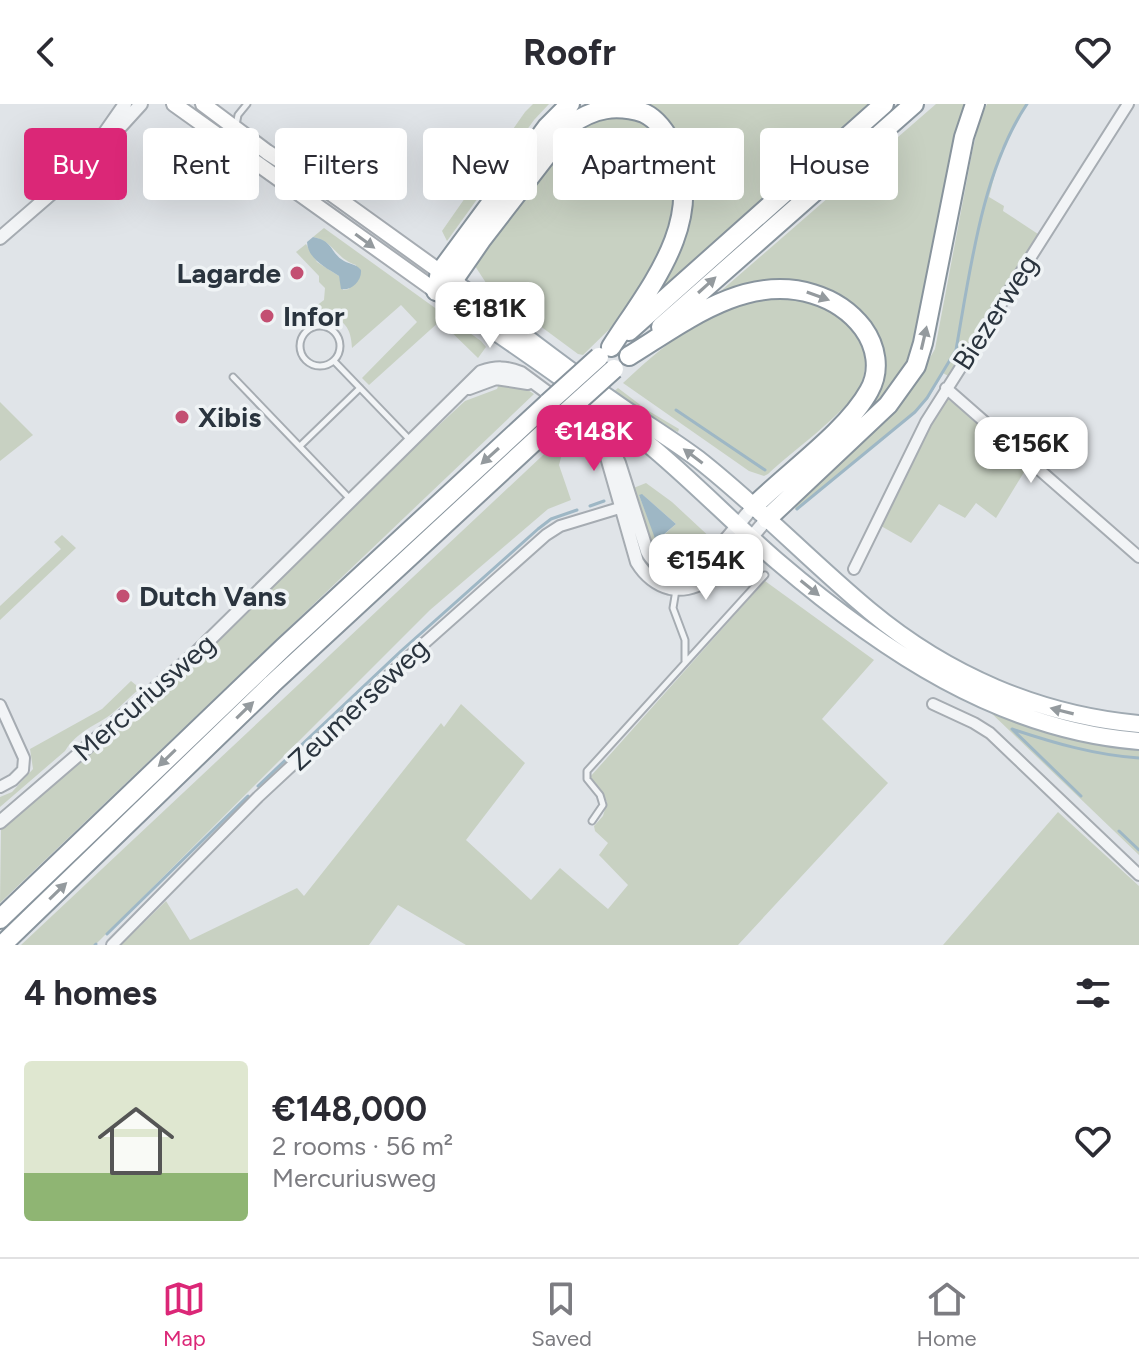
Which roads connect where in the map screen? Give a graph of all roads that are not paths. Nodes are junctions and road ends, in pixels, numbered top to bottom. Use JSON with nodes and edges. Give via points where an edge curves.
{"nodes":[{"id":1,"x":125,"y":104,"type":"edge"},
{"id":2,"x":141,"y":104,"type":"edge"},
{"id":3,"x":174,"y":104,"type":"edge"},
{"id":4,"x":203,"y":104,"type":"edge"},
{"id":5,"x":247,"y":104,"type":"edge"},
{"id":6,"x":570,"y":104,"type":"edge"},
{"id":7,"x":884,"y":104,"type":"edge"},
{"id":8,"x":914,"y":104,"type":"edge"},
{"id":9,"x":975,"y":104,"type":"edge"},
{"id":10,"x":1128,"y":104,"type":"edge"},
{"id":11,"x":108,"y":128,"type":"edge"},
{"id":12,"x":119,"y":128,"type":"edge"},
{"id":13,"x":233,"y":128,"type":"edge"},
{"id":14,"x":236,"y":128,"type":"edge"},
{"id":15,"x":259,"y":147,"type":"edge"},
{"id":16,"x":44,"y":200,"type":"edge"},
{"id":17,"x":0,"y":238,"type":"edge"},
{"id":18,"x":447,"y":277,"type":"junction"},
{"id":19,"x":436,"y":291,"type":"junction"},
{"id":20,"x":605,"y":352,"type":"junction"},
{"id":21,"x":334,"y":361,"type":"junction"},
{"id":22,"x":622,"y":362,"type":"junction"},
{"id":23,"x":233,"y":377,"type":"dead end"},
{"id":24,"x":360,"y":388,"type":"junction"},
{"id":25,"x":946,"y":388,"type":"junction"},
{"id":26,"x":888,"y":405,"type":"junction"},
{"id":27,"x":835,"y":432,"type":"junction"},
{"id":28,"x":412,"y":441,"type":"junction"},
{"id":29,"x":300,"y":446,"type":"junction"},
{"id":30,"x":352,"y":500,"type":"junction"},
{"id":31,"x":627,"y":506,"type":"junction"},
{"id":32,"x":760,"y":513,"type":"junction"},
{"id":33,"x":737,"y":524,"type":"junction"},
{"id":34,"x":751,"y":537,"type":"junction"},
{"id":35,"x":1139,"y":557,"type":"edge"},
{"id":36,"x":854,"y":569,"type":"dead end"},
{"id":37,"x":679,"y":572,"type":"junction"},
{"id":38,"x":765,"y":575,"type":"dead end"},
{"id":39,"x":676,"y":589,"type":"junction"},
{"id":40,"x":683,"y":666,"type":"junction"},
{"id":41,"x":933,"y":704,"type":"dead end"},
{"id":42,"x":0,"y":705,"type":"edge"},
{"id":43,"x":1139,"y":724,"type":"edge"},
{"id":44,"x":1139,"y":741,"type":"edge"},
{"id":45,"x":0,"y":787,"type":"edge"},
{"id":46,"x":592,"y":821,"type":"dead end"},
{"id":47,"x":0,"y":822,"type":"edge"},
{"id":48,"x":1139,"y":875,"type":"edge"},
{"id":49,"x":0,"y":919,"type":"edge"},
{"id":50,"x":2,"y":945,"type":"edge"},
{"id":51,"x":112,"y":945,"type":"edge"}],
"edges":[{"from":1,"to":11,"type":"street"},
{"from":2,"to":12,"type":"street"},
{"from":3,"to":19,"type":"main road","one_way":true},
{"from":4,"to":13,"type":"main road"},
{"from":5,"to":14,"type":"lane"},
{"from":6,"to":18,"type":"highway","via":[[547,127]]},
{"from":7,"to":20,"type":"highway"},
{"from":22,"to":8,"type":"highway","one_way":true},
{"from":26,"to":9,"type":"highway","one_way":true,"via":[[916,366],[923,343],[958,163]]},
{"from":10,"to":25,"type":"street","name":"Biezerweg"},
{"from":15,"to":18,"type":"main road"},
{"from":16,"to":17,"type":"street"},
{"from":18,"to":19,"type":"highway"},
{"from":18,"to":20,"type":"highway","via":[[570,125],[604,107],[634,108],[650,116],[671,142],[683,179],[682,209],[662,270]]},
{"from":32,"to":18,"type":"main road","one_way":true,"via":[[699,460]]},
{"from":19,"to":33,"type":"main road","via":[[615,418]]},
{"from":20,"to":49,"type":"highway","one_way":true,"bridge":true,"via":[[284,647]]},
{"from":21,"to":21,"type":"lane","via":[[322,366],[309,363],[301,353],[310,329],[322,327],[338,337]]},
{"from":21,"to":24,"type":"lane"},
{"from":22,"to":27,"type":"highway","one_way":true,"via":[[710,307],[744,294],[785,288],[824,297],[858,321],[876,360],[871,388]]},
{"from":50,"to":22,"type":"highway","one_way":true,"bridge":true,"via":[[283,674]]},
{"from":23,"to":29,"type":"lane"},
{"from":24,"to":28,"type":"lane"},
{"from":24,"to":29,"type":"lane"},
{"from":25,"to":35,"type":"street"},
{"from":25,"to":36,"type":"street","name":"Biezerweg"},
{"from":26,"to":27,"type":"lane"},
{"from":26,"to":32,"type":"highway"},
{"from":27,"to":32,"type":"highway"},
{"from":28,"to":30,"type":"street","name":"Mercuriusweg"},
{"from":28,"to":31,"type":"street","name":"Mercuriusweg","via":[[454,399],[484,380],[506,378],[535,385],[592,427]]},
{"from":29,"to":30,"type":"lane"},
{"from":30,"to":47,"type":"street","name":"Mercuriusweg","via":[[171,676]]},
{"from":31,"to":37,"type":"street","name":"Mercuriusweg","via":[[650,557]]},
{"from":31,"to":39,"type":"street","name":"Mercuriusweg","via":[[641,569]]},
{"from":31,"to":51,"type":"street","name":"Zeumerseweg","via":[[546,535],[258,797]]},
{"from":32,"to":33,"type":"street"},
{"from":32,"to":34,"type":"street"},
{"from":43,"to":32,"type":"main road","one_way":true,"via":[[1056,710],[970,676],[900,635]]},
{"from":33,"to":34,"type":"main road"},
{"from":33,"to":37,"type":"street","via":[[705,562]]},
{"from":34,"to":39,"type":"street","via":[[704,584]]},
{"from":34,"to":44,"type":"main road","one_way":true,"via":[[866,629],[963,690],[1043,724]]},
{"from":37,"to":39,"type":"lane"},
{"from":38,"to":40,"type":"lane"},
{"from":39,"to":40,"type":"lane","via":[[673,608],[685,640]]},
{"from":40,"to":46,"type":"lane","via":[[587,771],[603,805]]},
{"from":41,"to":48,"type":"street","via":[[990,733]]},
{"from":42,"to":45,"type":"street","via":[[24,758],[23,770]]}]}
